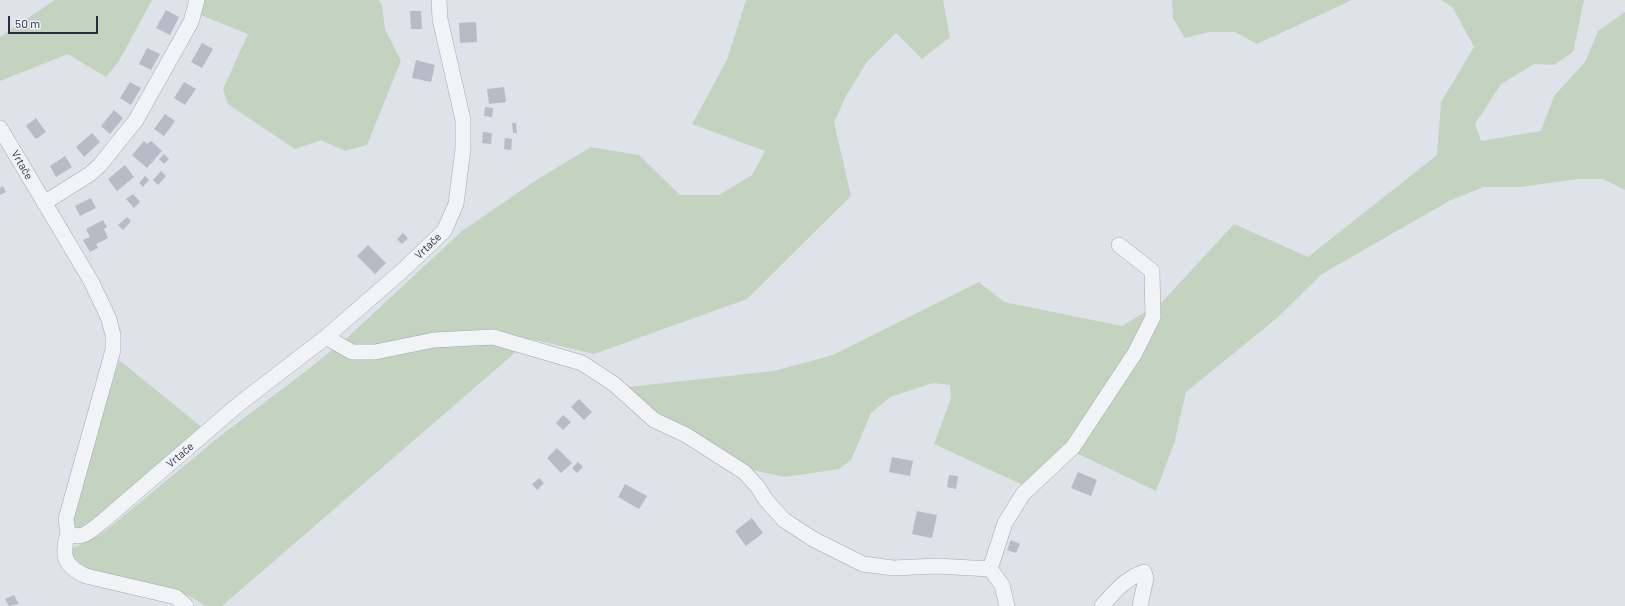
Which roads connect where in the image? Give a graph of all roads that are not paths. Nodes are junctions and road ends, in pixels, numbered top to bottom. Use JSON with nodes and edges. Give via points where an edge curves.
{"nodes":[{"id":1,"x":197,"y":0,"type":"edge"},
{"id":2,"x":439,"y":0,"type":"edge"},
{"id":3,"x":0,"y":128,"type":"edge"},
{"id":4,"x":44,"y":203,"type":"junction"},
{"id":5,"x":1119,"y":245,"type":"dead end"},
{"id":6,"x":326,"y":337,"type":"junction"},
{"id":7,"x":68,"y":533,"type":"junction"},
{"id":8,"x":990,"y":569,"type":"junction"},
{"id":9,"x":186,"y":606,"type":"edge"},
{"id":10,"x":1008,"y":606,"type":"edge"},
{"id":11,"x":1102,"y":606,"type":"edge"},
{"id":12,"x":1140,"y":606,"type":"edge"}],
"edges":[{"from":1,"to":4,"type":"street","via":[[191,22],[136,120],[100,165]]},
{"from":2,"to":6,"type":"street","name":"Vrtače","via":[[440,19],[463,120],[463,149],[456,204],[444,231],[402,272]]},
{"from":3,"to":4,"type":"street","name":"Vrtače"},
{"from":4,"to":7,"type":"street","name":"Vrtače","via":[[91,281],[109,319],[113,335],[114,350],[80,473],[68,506]]},
{"from":5,"to":8,"type":"street","via":[[1152,271],[1152,317],[1135,353],[1073,447],[1019,500],[1005,523]]},
{"from":6,"to":7,"type":"street","name":"Vrtače","via":[[239,404],[87,534],[76,536]]},
{"from":6,"to":8,"type":"street","via":[[352,352],[375,352],[434,340],[493,337],[582,362],[614,384],[654,420],[686,435],[744,472],[784,520],[813,539],[863,564],[893,568],[937,566]]},
{"from":7,"to":9,"type":"street","via":[[64,546],[65,559],[74,570],[86,576],[176,597]]},
{"from":8,"to":10,"type":"street","via":[[1002,585]]},
{"from":11,"to":12,"type":"street","via":[[1129,579],[1144,572],[1146,578]]}]}
